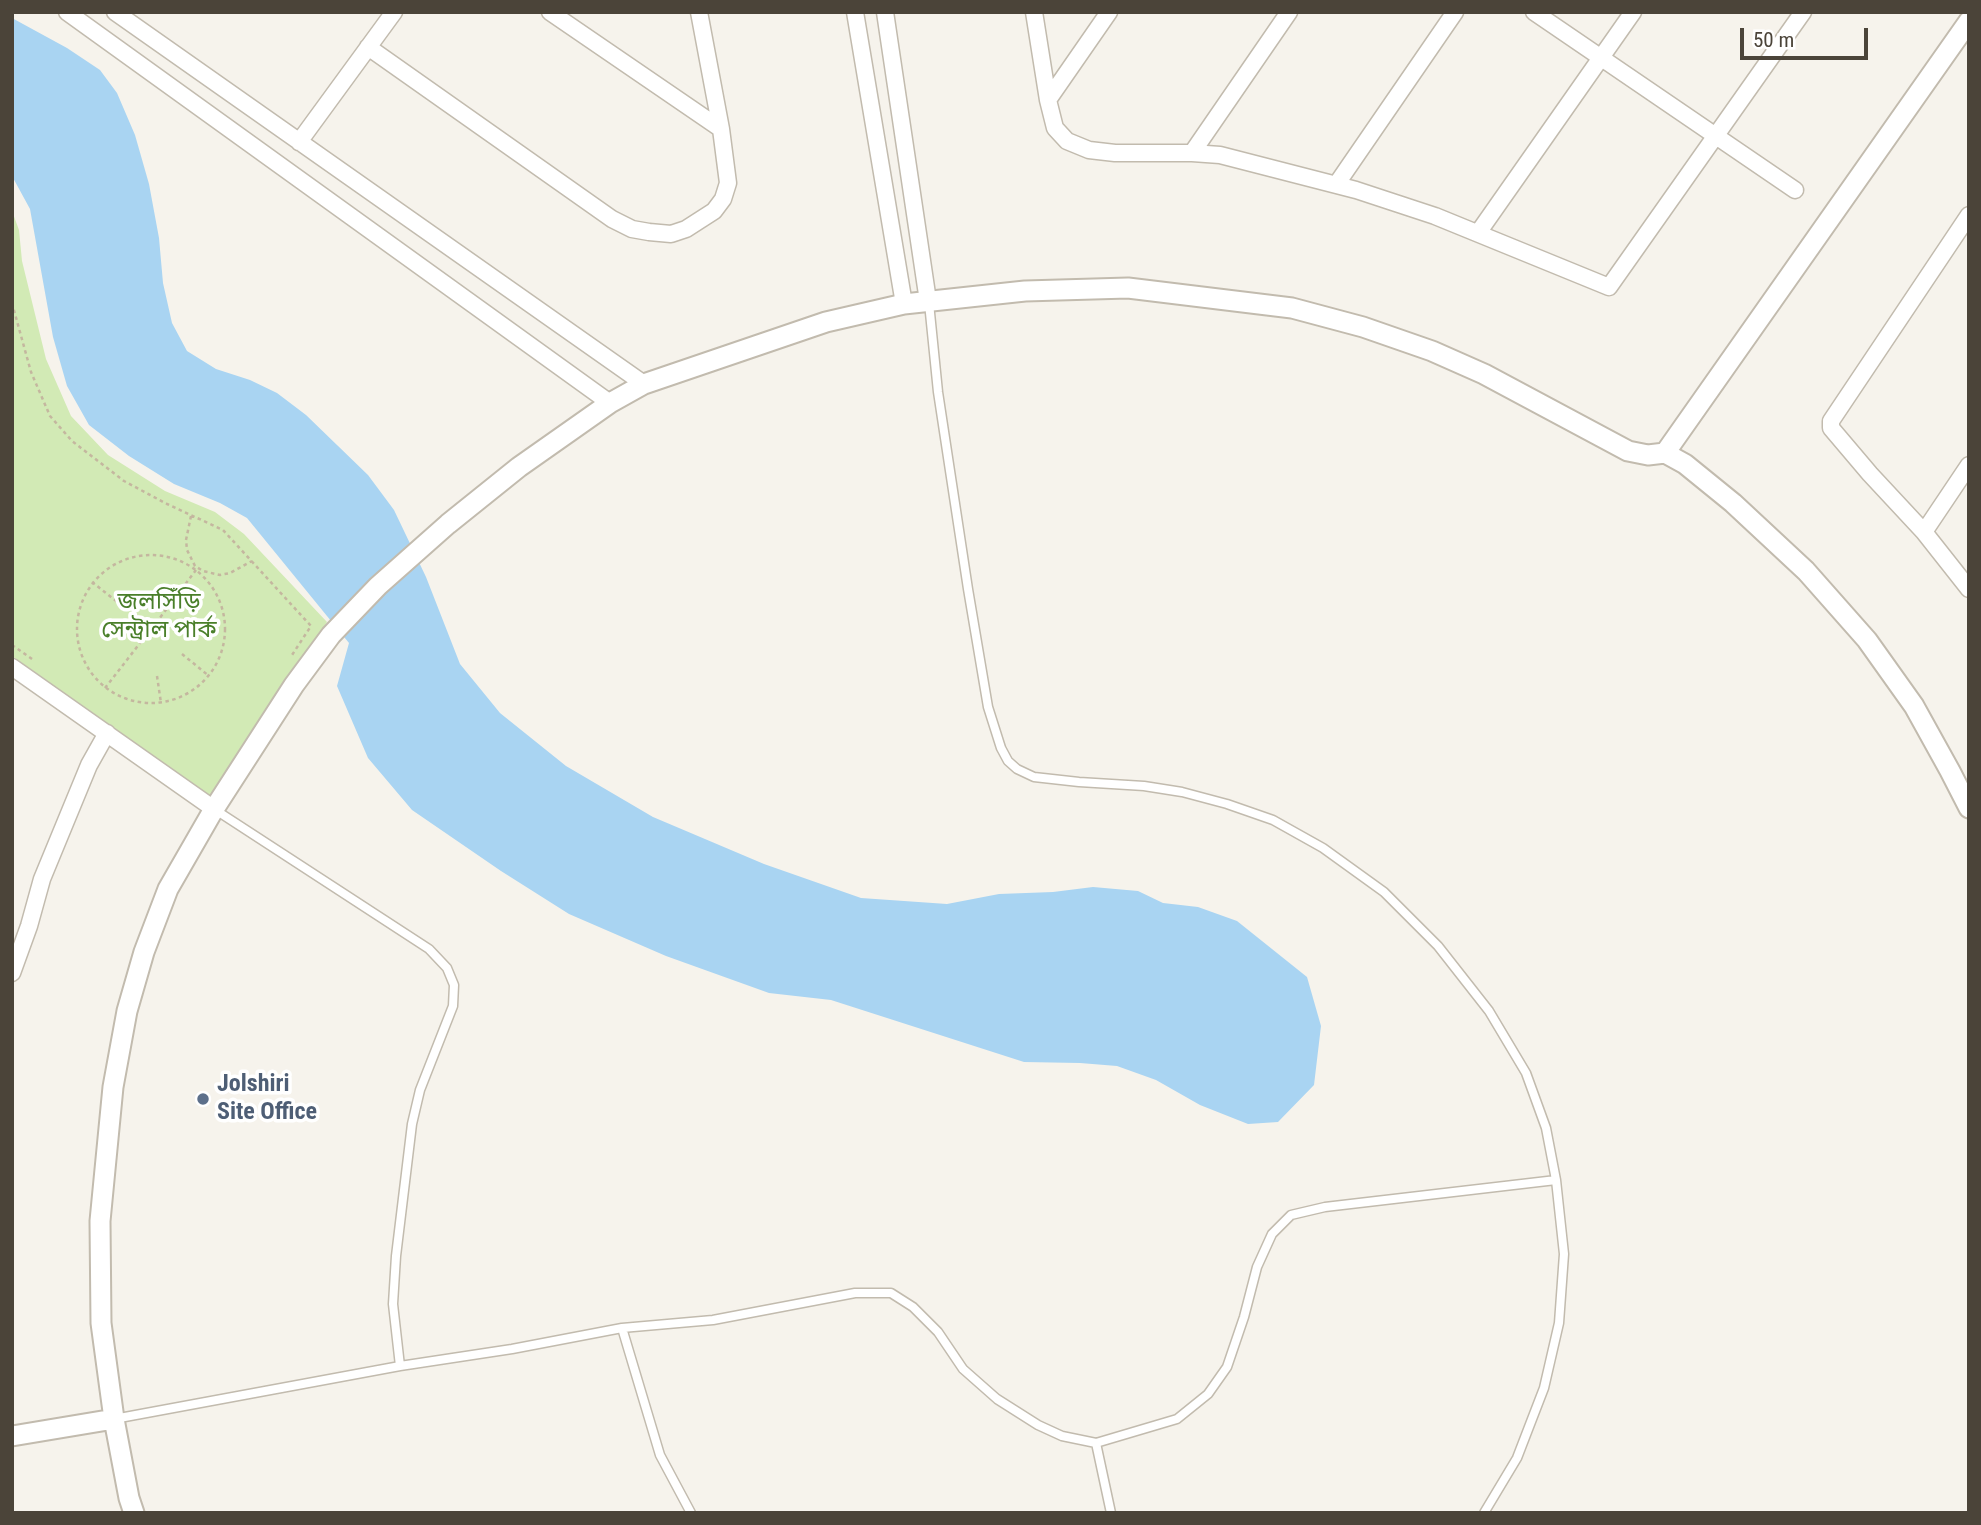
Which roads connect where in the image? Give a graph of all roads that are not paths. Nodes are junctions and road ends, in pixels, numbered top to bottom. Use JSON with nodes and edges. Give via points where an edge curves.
{"nodes":[{"id":1,"x":67,"y":12,"type":"edge"},
{"id":2,"x":115,"y":12,"type":"edge"},
{"id":3,"x":394,"y":12,"type":"edge"},
{"id":4,"x":550,"y":12,"type":"edge"},
{"id":5,"x":699,"y":12,"type":"edge"},
{"id":6,"x":855,"y":12,"type":"edge"},
{"id":7,"x":885,"y":12,"type":"edge"},
{"id":8,"x":1034,"y":12,"type":"edge"},
{"id":9,"x":1110,"y":12,"type":"edge"},
{"id":10,"x":1289,"y":12,"type":"edge"},
{"id":11,"x":1455,"y":12,"type":"edge"},
{"id":12,"x":1534,"y":12,"type":"edge"},
{"id":13,"x":1633,"y":12,"type":"edge"},
{"id":14,"x":1803,"y":12,"type":"edge"},
{"id":15,"x":1969,"y":21,"type":"edge"},
{"id":16,"x":368,"y":47,"type":"junction"},
{"id":17,"x":1602,"y":58,"type":"junction"},
{"id":18,"x":1048,"y":100,"type":"junction"},
{"id":19,"x":721,"y":128,"type":"junction"},
{"id":20,"x":1714,"y":136,"type":"junction"},
{"id":21,"x":299,"y":142,"type":"junction"},
{"id":22,"x":1192,"y":153,"type":"junction"},
{"id":23,"x":1336,"y":184,"type":"junction"},
{"id":24,"x":1795,"y":190,"type":"dead end"},
{"id":25,"x":1967,"y":221,"type":"edge"},
{"id":26,"x":1478,"y":233,"type":"junction"},
{"id":27,"x":928,"y":300,"type":"junction"},
{"id":28,"x":904,"y":304,"type":"junction"},
{"id":29,"x":644,"y":384,"type":"junction"},
{"id":30,"x":610,"y":403,"type":"junction"},
{"id":31,"x":1665,"y":453,"type":"junction"},
{"id":32,"x":1969,"y":465,"type":"edge"},
{"id":33,"x":1924,"y":532,"type":"junction"},
{"id":34,"x":1969,"y":589,"type":"edge"},
{"id":35,"x":12,"y":667,"type":"edge"},
{"id":36,"x":107,"y":733,"type":"junction"},
{"id":37,"x":1969,"y":808,"type":"edge"},
{"id":38,"x":214,"y":809,"type":"junction"},
{"id":39,"x":12,"y":973,"type":"edge"},
{"id":40,"x":1556,"y":1180,"type":"junction"},
{"id":41,"x":622,"y":1328,"type":"junction"},
{"id":42,"x":400,"y":1366,"type":"junction"},
{"id":43,"x":114,"y":1419,"type":"junction"},
{"id":44,"x":12,"y":1436,"type":"edge"},
{"id":45,"x":1096,"y":1443,"type":"junction"},
{"id":46,"x":134,"y":1513,"type":"edge"},
{"id":47,"x":691,"y":1513,"type":"edge"},
{"id":48,"x":1111,"y":1513,"type":"edge"},
{"id":49,"x":1484,"y":1513,"type":"edge"}],
"edges":[{"from":1,"to":30,"type":"street"},
{"from":2,"to":21,"type":"street"},
{"from":3,"to":16,"type":"street"},
{"from":4,"to":19,"type":"street"},
{"from":5,"to":19,"type":"street"},
{"from":6,"to":28,"type":"street"},
{"from":7,"to":27,"type":"street"},
{"from":8,"to":18,"type":"street"},
{"from":9,"to":18,"type":"street"},
{"from":10,"to":22,"type":"street"},
{"from":11,"to":23,"type":"street"},
{"from":12,"to":17,"type":"street"},
{"from":13,"to":17,"type":"street"},
{"from":14,"to":20,"type":"street"},
{"from":15,"to":31,"type":"street"},
{"from":16,"to":19,"type":"street","via":[[632,229],[671,233],[714,211],[728,183]]},
{"from":16,"to":21,"type":"street"},
{"from":17,"to":20,"type":"street"},
{"from":17,"to":26,"type":"street"},
{"from":18,"to":22,"type":"street","via":[[1055,128],[1067,141],[1090,150]]},
{"from":20,"to":24,"type":"street"},
{"from":20,"to":26,"type":"street","via":[[1609,287]]},
{"from":21,"to":29,"type":"street"},
{"from":22,"to":23,"type":"street","via":[[1220,155]]},
{"from":23,"to":26,"type":"street"},
{"from":25,"to":33,"type":"street","via":[[1830,428]]},
{"from":27,"to":28,"type":"street"},
{"from":27,"to":31,"type":"street","via":[[1128,288],[1292,308],[1432,351],[1628,451]]},
{"from":27,"to":40,"type":"lane","via":[[938,392],[988,707],[1008,761],[1034,777],[1182,792],[1273,820],[1323,848],[1384,892],[1438,946],[1489,1011],[1526,1073],[1546,1128]]},
{"from":28,"to":29,"type":"street","via":[[827,322]]},
{"from":29,"to":30,"type":"street"},
{"from":30,"to":38,"type":"street","via":[[519,467],[377,586],[331,635],[294,685]]},
{"from":31,"to":37,"type":"street","via":[[1685,464],[1751,520],[1806,571],[1867,640],[1914,706]]},
{"from":32,"to":33,"type":"street"},
{"from":33,"to":34,"type":"street"},
{"from":35,"to":36,"type":"street"},
{"from":36,"to":38,"type":"street"},
{"from":36,"to":39,"type":"street","via":[[42,879]]},
{"from":38,"to":42,"type":"lane","via":[[429,949],[447,968],[454,985],[453,1006],[419,1090],[412,1124],[393,1304]]},
{"from":38,"to":43,"type":"street","via":[[168,889],[147,943],[127,1011],[113,1087],[100,1222],[100,1293]]},
{"from":40,"to":45,"type":"lane","via":[[1291,1215],[1272,1234],[1256,1267],[1227,1367],[1208,1394],[1177,1419]]},
{"from":40,"to":49,"type":"lane","via":[[1564,1254],[1559,1323],[1544,1388],[1517,1458]]},
{"from":41,"to":42,"type":"lane"},
{"from":41,"to":45,"type":"lane","via":[[713,1320],[855,1293],[891,1293],[938,1332],[963,1369],[997,1399],[1062,1436]]},
{"from":41,"to":47,"type":"lane","via":[[660,1455]]},
{"from":42,"to":43,"type":"lane"},
{"from":43,"to":44,"type":"street"},
{"from":43,"to":46,"type":"street"},
{"from":45,"to":48,"type":"lane"}]}
